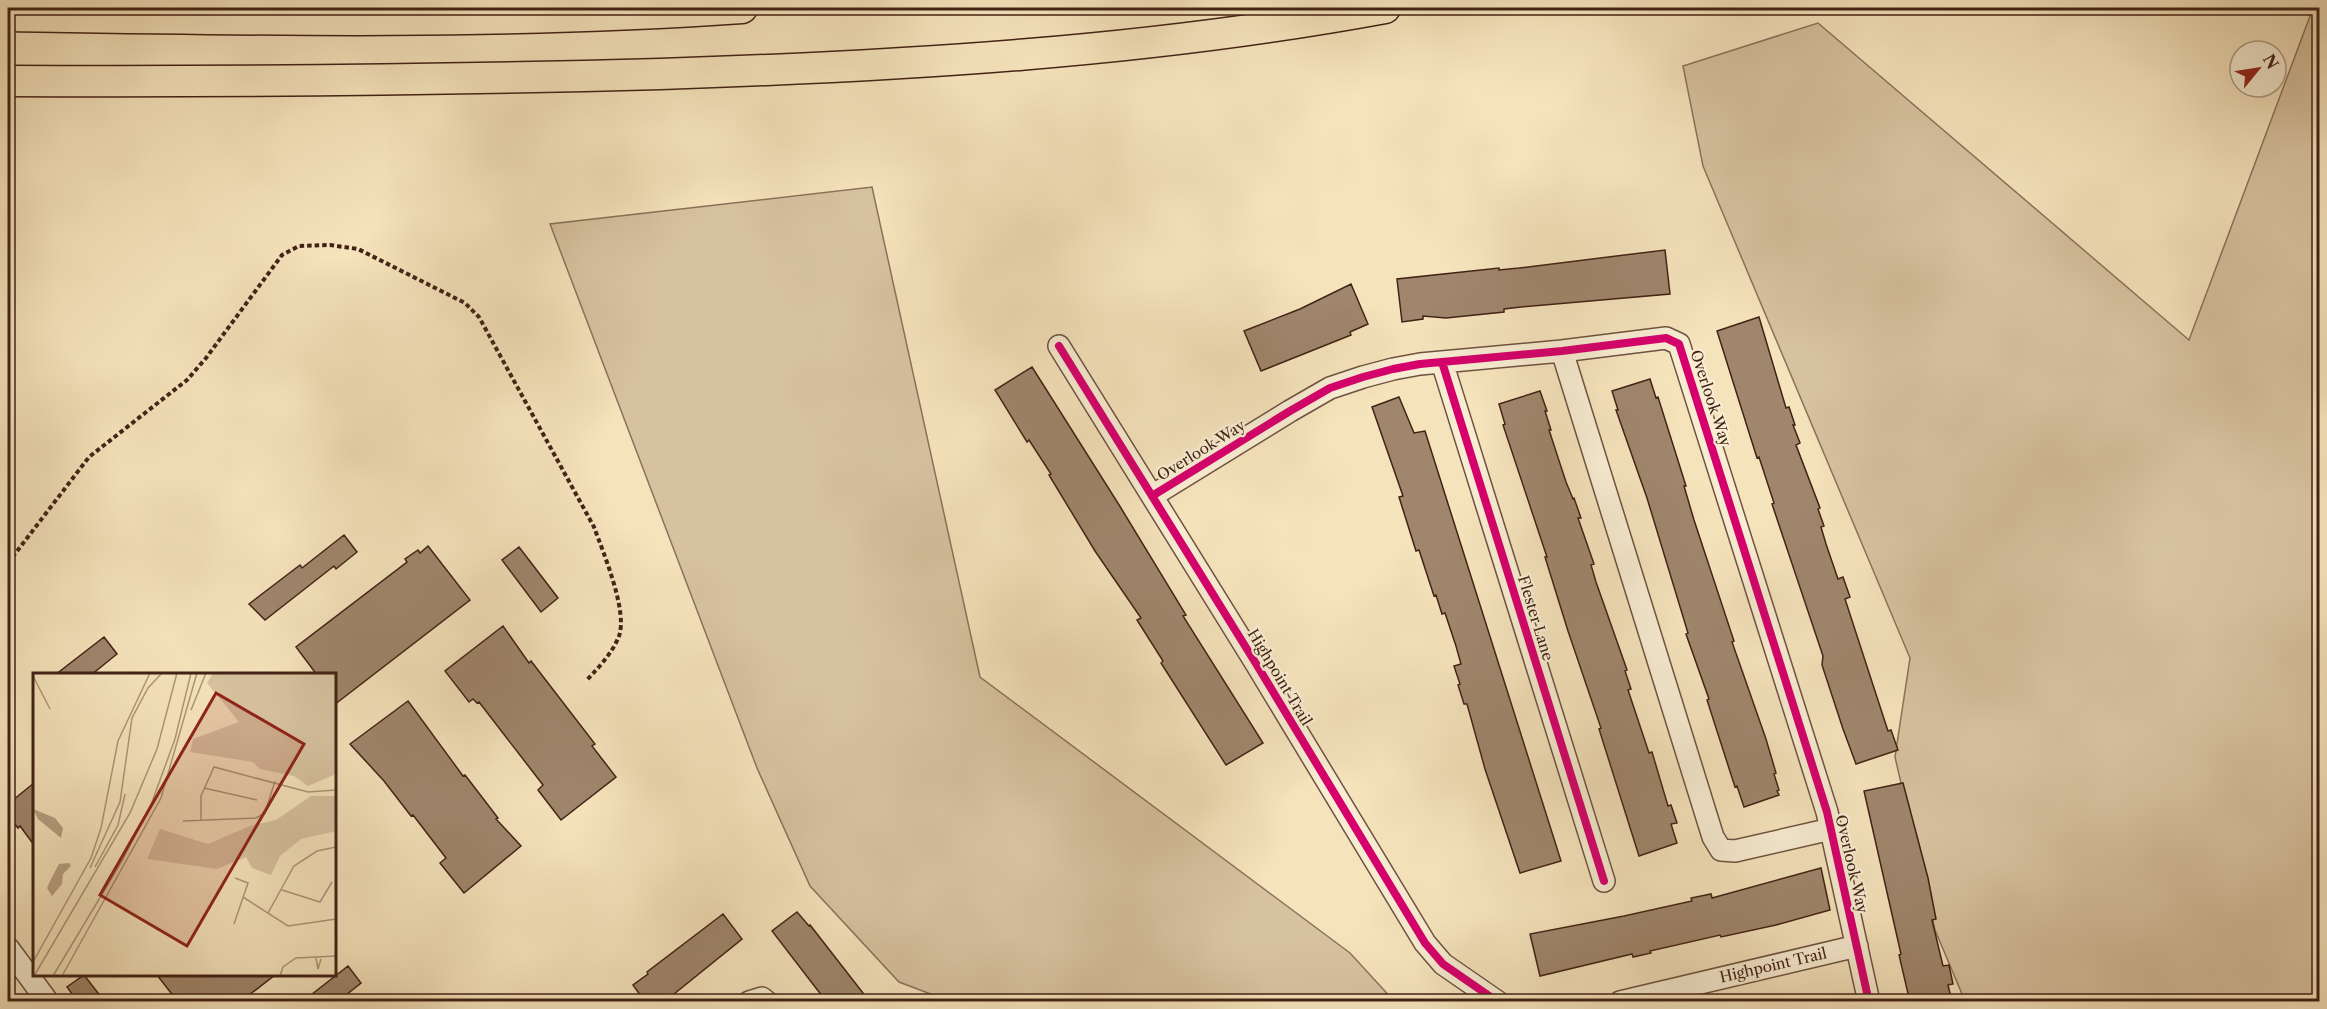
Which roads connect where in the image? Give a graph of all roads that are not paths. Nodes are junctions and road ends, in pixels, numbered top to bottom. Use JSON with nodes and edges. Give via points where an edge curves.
{"nodes":[{"id":1,"x":742,"y":8,"type":"edge"},
{"id":2,"x":1385,"y":8,"type":"edge"},
{"id":3,"x":8,"y":15,"type":"edge"},
{"id":4,"x":8,"y":81,"type":"edge"},
{"id":5,"x":1059,"y":346,"type":"dead end"},
{"id":6,"x":1562,"y":351,"type":"junction"},
{"id":7,"x":1442,"y":362,"type":"junction"},
{"id":8,"x":1152,"y":496,"type":"junction"},
{"id":9,"x":1831,"y":829,"type":"junction"},
{"id":10,"x":1604,"y":881,"type":"dead end"},
{"id":11,"x":1857,"y":946,"type":"junction"},
{"id":12,"x":8,"y":948,"type":"edge"},
{"id":13,"x":48,"y":1002,"type":"edge"},
{"id":14,"x":749,"y":1002,"type":"edge"},
{"id":15,"x":767,"y":1002,"type":"edge"},
{"id":16,"x":1498,"y":1002,"type":"edge"},
{"id":17,"x":1620,"y":1002,"type":"edge"},
{"id":18,"x":1869,"y":1002,"type":"edge"}],
"edges":[{"from":1,"to":3,"type":"highway","via":[[547,18],[400,20]]},
{"from":2,"to":4,"type":"highway","via":[[1145,44],[786,70],[274,82]]},
{"from":5,"to":8,"type":"street","name":"Highpoint Trail"},
{"from":6,"to":7,"type":"street","name":"Overlook Way"},
{"from":6,"to":9,"type":"street","name":"Overlook Way","via":[[1666,338],[1679,344]]},
{"from":6,"to":9,"type":"street","via":[[1713,837],[1721,850],[1735,851]]},
{"from":7,"to":8,"type":"street","name":"Overlook Way","via":[[1393,369],[1330,388]]},
{"from":7,"to":10,"type":"street","name":"Flester Lane"},
{"from":8,"to":16,"type":"street","name":"Highpoint Trail","via":[[1425,943],[1443,964]]},
{"from":9,"to":11,"type":"street","name":"Overlook Way"},
{"from":11,"to":17,"type":"street","name":"Highpoint Trail"},
{"from":11,"to":18,"type":"street","name":"Overlook Way"},
{"from":12,"to":13,"type":"street"},
{"from":14,"to":15,"type":"street","via":[[762,998]]}]}
